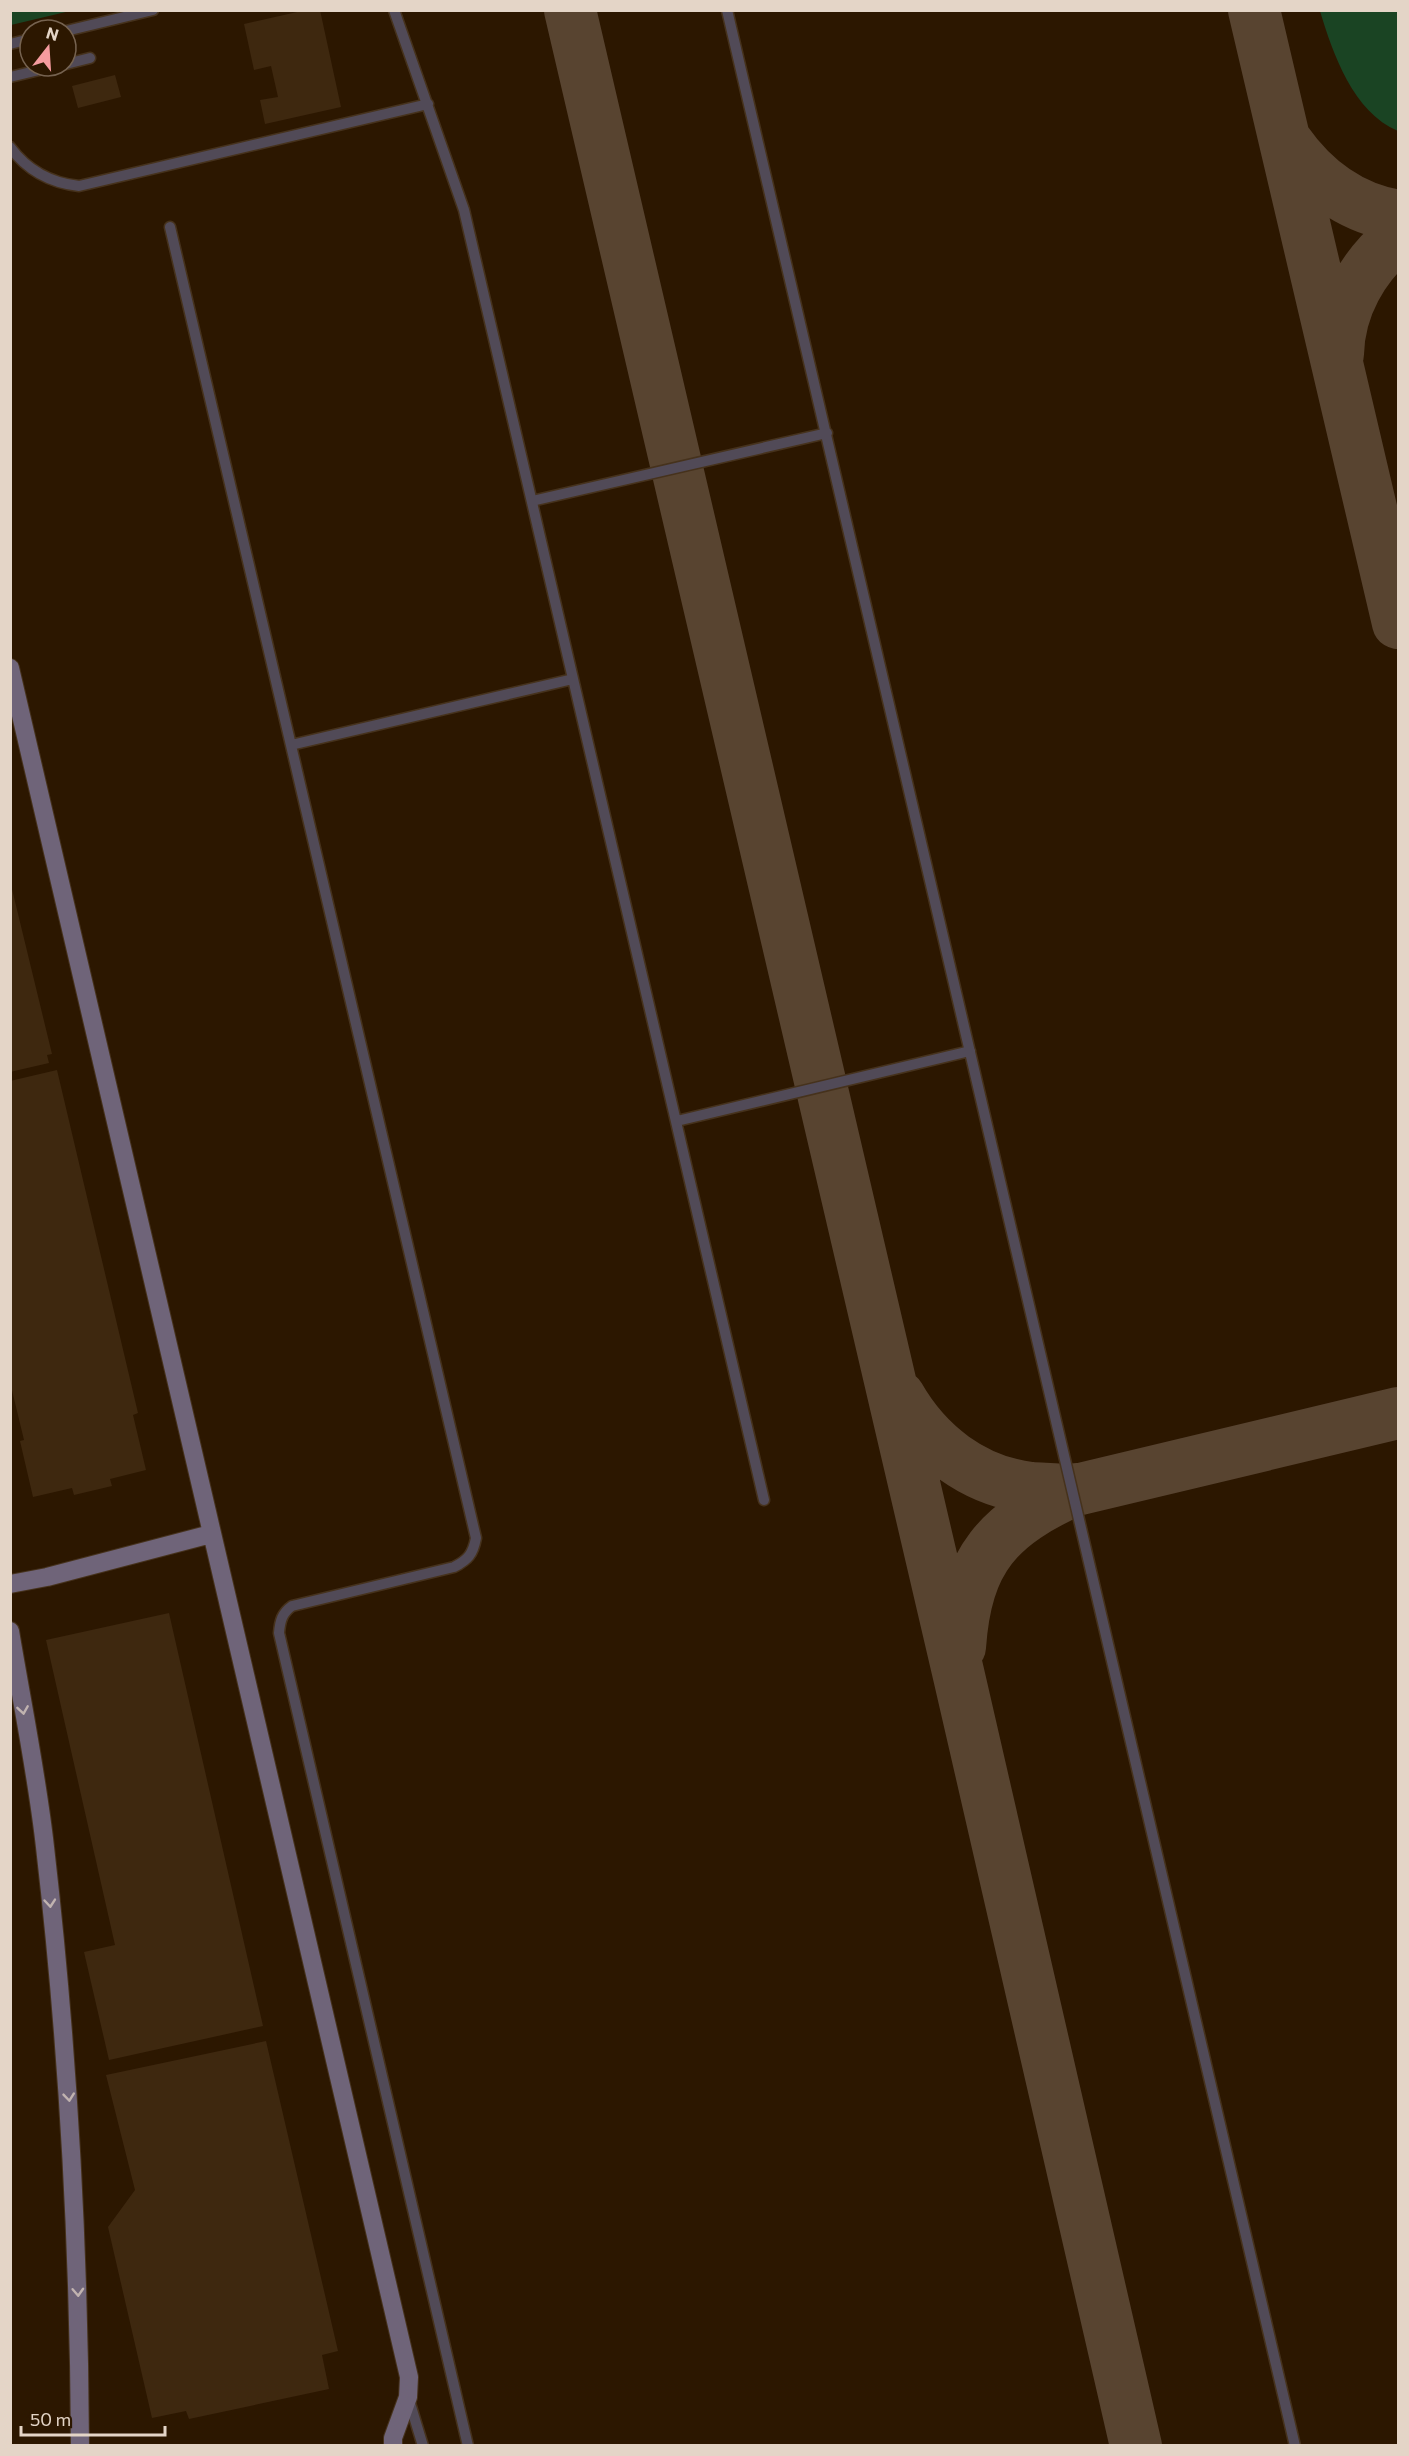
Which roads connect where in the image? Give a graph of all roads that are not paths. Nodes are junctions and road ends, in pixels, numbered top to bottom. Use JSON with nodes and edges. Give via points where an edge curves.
{"nodes":[{"id":1,"x":153,"y":10,"type":"edge"},
{"id":2,"x":394,"y":10,"type":"edge"},
{"id":3,"x":727,"y":10,"type":"edge"},
{"id":4,"x":78,"y":28,"type":"edge"},
{"id":5,"x":90,"y":58,"type":"dead end"},
{"id":6,"x":78,"y":61,"type":"edge"},
{"id":7,"x":429,"y":104,"type":"junction"},
{"id":8,"x":10,"y":147,"type":"edge"},
{"id":9,"x":170,"y":227,"type":"dead end"},
{"id":10,"x":827,"y":433,"type":"junction"},
{"id":11,"x":532,"y":501,"type":"junction"},
{"id":12,"x":11,"y":674,"type":"edge"},
{"id":13,"x":573,"y":680,"type":"junction"},
{"id":14,"x":291,"y":745,"type":"junction"},
{"id":15,"x":970,"y":1051,"type":"junction"},
{"id":16,"x":677,"y":1121,"type":"junction"},
{"id":17,"x":764,"y":1500,"type":"dead end"},
{"id":18,"x":211,"y":1534,"type":"junction"},
{"id":19,"x":10,"y":1584,"type":"edge"},
{"id":20,"x":10,"y":1631,"type":"edge"},
{"id":21,"x":408,"y":2397,"type":"junction"},
{"id":22,"x":80,"y":2445,"type":"edge"},
{"id":23,"x":393,"y":2445,"type":"edge"},
{"id":24,"x":423,"y":2445,"type":"edge"},
{"id":25,"x":468,"y":2445,"type":"edge"},
{"id":26,"x":1295,"y":2445,"type":"edge"}],
"edges":[{"from":1,"to":4,"type":"lane"},
{"from":2,"to":7,"type":"lane"},
{"from":3,"to":10,"type":"lane"},
{"from":5,"to":6,"type":"lane"},
{"from":7,"to":8,"type":"lane","via":[[79,186],[61,184],[42,175]]},
{"from":7,"to":11,"type":"lane","via":[[464,210]]},
{"from":9,"to":14,"type":"lane"},
{"from":10,"to":11,"type":"lane"},
{"from":10,"to":15,"type":"lane"},
{"from":11,"to":13,"type":"lane"},
{"from":12,"to":18,"type":"street"},
{"from":13,"to":14,"type":"lane"},
{"from":13,"to":16,"type":"lane"},
{"from":14,"to":25,"type":"lane","via":[[476,1538],[471,1555],[454,1567],[292,1606],[285,1611],[279,1633]]},
{"from":15,"to":16,"type":"lane"},
{"from":15,"to":26,"type":"lane"},
{"from":16,"to":17,"type":"lane"},
{"from":18,"to":19,"type":"street"},
{"from":18,"to":21,"type":"street","via":[[409,2377]]},
{"from":20,"to":22,"type":"street","one_way":true,"via":[[45,1845],[71,2119],[80,2323]]},
{"from":21,"to":23,"type":"street"},
{"from":21,"to":24,"type":"lane"}]}
